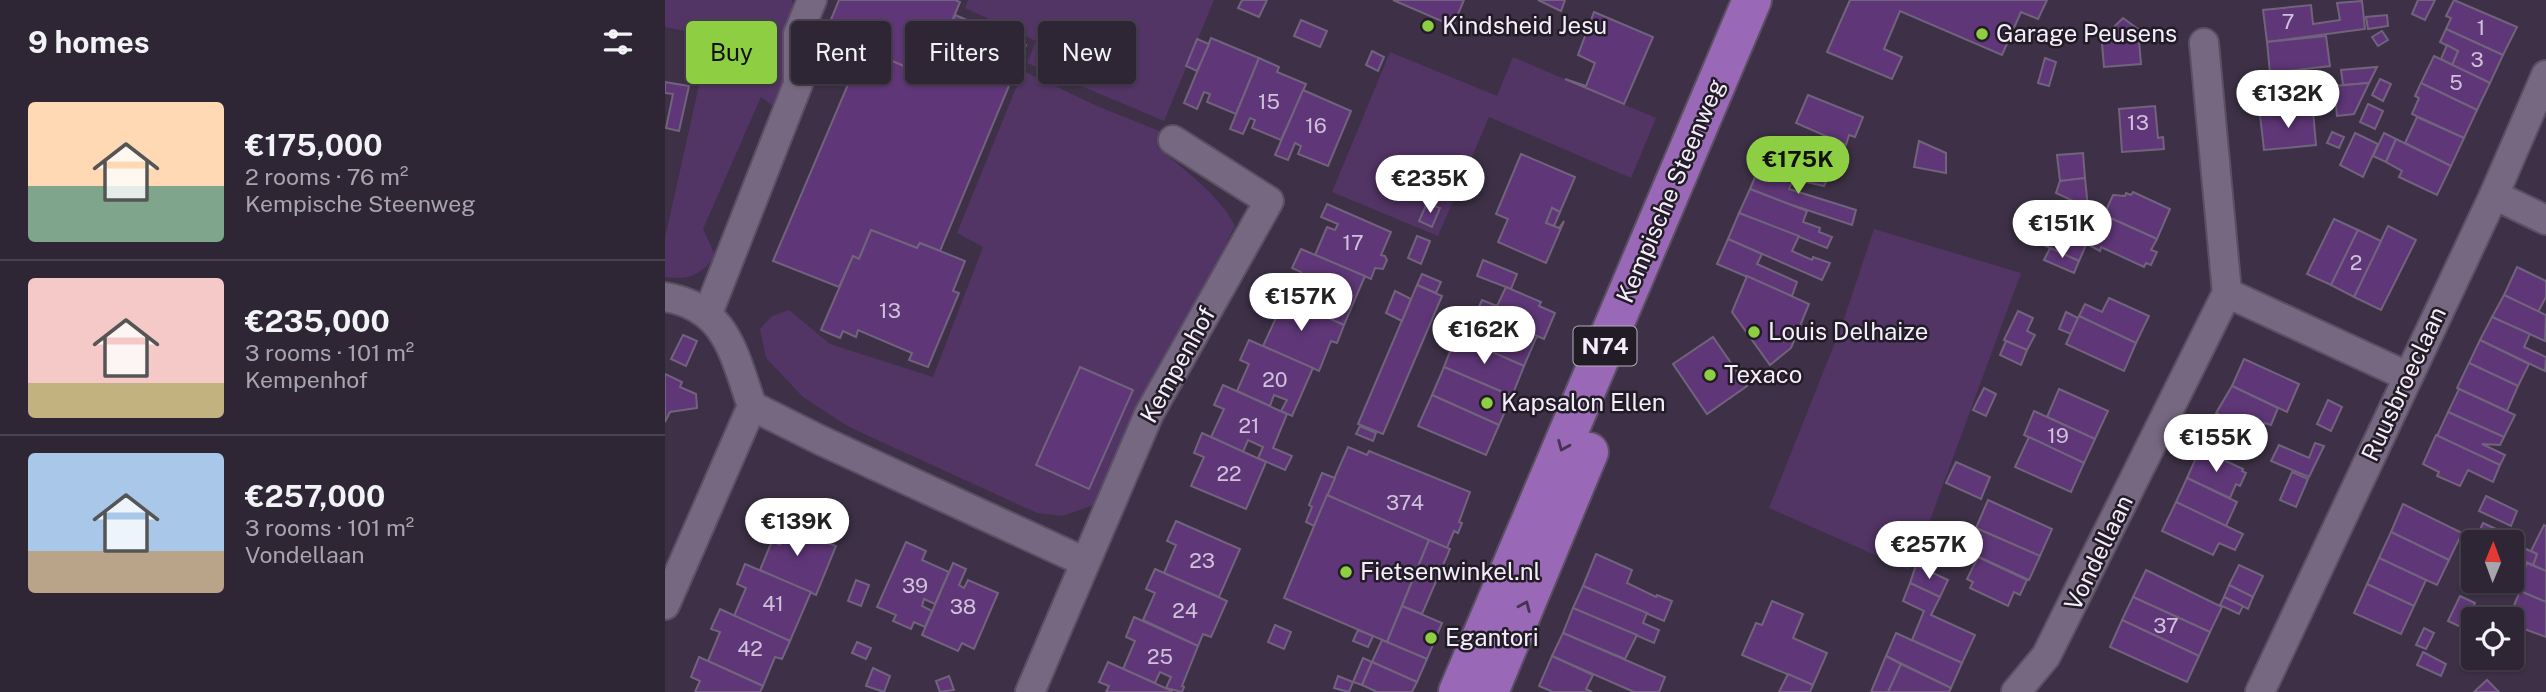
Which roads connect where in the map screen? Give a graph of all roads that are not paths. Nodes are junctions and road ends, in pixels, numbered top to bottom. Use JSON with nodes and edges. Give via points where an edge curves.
{"nodes":[{"id":1,"x":812,"y":0,"type":"edge"},
{"id":2,"x":1752,"y":0,"type":"edge"},
{"id":3,"x":1778,"y":0,"type":"edge"},
{"id":4,"x":2204,"y":43,"type":"dead end"},
{"id":5,"x":2546,"y":75,"type":"edge"},
{"id":6,"x":1173,"y":140,"type":"dead end"},
{"id":7,"x":2494,"y":195,"type":"junction"},
{"id":8,"x":2546,"y":220,"type":"edge"},
{"id":9,"x":2227,"y":293,"type":"junction"},
{"id":10,"x":665,"y":297,"type":"edge"},
{"id":11,"x":708,"y":313,"type":"junction"},
{"id":12,"x":2407,"y":376,"type":"junction"},
{"id":13,"x":752,"y":405,"type":"junction"},
{"id":14,"x":1084,"y":562,"type":"junction"},
{"id":15,"x":665,"y":605,"type":"edge"},
{"id":16,"x":1030,"y":692,"type":"edge"},
{"id":17,"x":1458,"y":692,"type":"edge"},
{"id":18,"x":1489,"y":692,"type":"edge"},
{"id":19,"x":2016,"y":692,"type":"edge"},
{"id":20,"x":2260,"y":692,"type":"edge"}],
"edges":[{"from":1,"to":11,"type":"street","via":[[798,34],[798,84]]},
{"from":2,"to":17,"type":"main road","name":"Kempische Steenweg","number":"N74","one_way":true},
{"from":18,"to":3,"type":"main road","name":"Kempische Steenweg","number":"N74","one_way":true},
{"from":4,"to":9,"type":"street"},
{"from":5,"to":7,"type":"street","name":"Ruusbroeclaan"},
{"from":6,"to":14,"type":"street","name":"Kempenhof","via":[[1269,201],[1149,414]]},
{"from":7,"to":8,"type":"street"},
{"from":7,"to":12,"type":"street","name":"Ruusbroeclaan"},
{"from":9,"to":12,"type":"street"},
{"from":9,"to":19,"type":"street","name":"Vondellaan","via":[[2052,645]]},
{"from":10,"to":11,"type":"street"},
{"from":11,"to":13,"type":"street","via":[[729,339]]},
{"from":12,"to":20,"type":"street","name":"Ruusbroeclaan"},
{"from":13,"to":14,"type":"street"},
{"from":13,"to":15,"type":"street"},
{"from":14,"to":16,"type":"street","name":"Kempenhof"}]}
